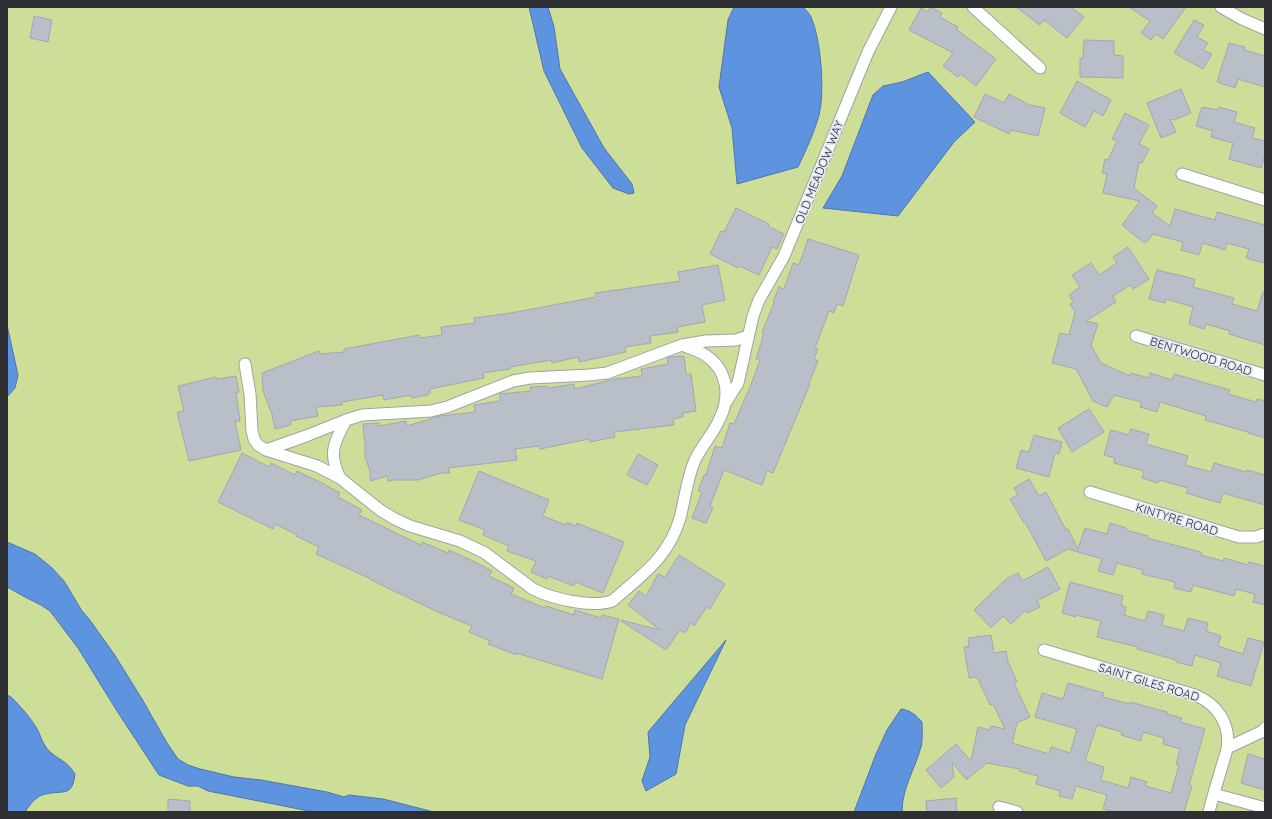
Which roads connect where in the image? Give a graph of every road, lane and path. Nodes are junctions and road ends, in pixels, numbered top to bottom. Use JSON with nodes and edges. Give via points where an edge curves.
{"nodes":[{"id":1,"x":891,"y":7,"type":"edge"},
{"id":2,"x":973,"y":7,"type":"edge"},
{"id":3,"x":1221,"y":7,"type":"edge"},
{"id":4,"x":1265,"y":29,"type":"edge"},
{"id":5,"x":1040,"y":68,"type":"dead end"},
{"id":6,"x":1182,"y":174,"type":"dead end"},
{"id":7,"x":1265,"y":200,"type":"edge"},
{"id":8,"x":748,"y":336,"type":"junction"},
{"id":9,"x":1136,"y":336,"type":"dead end"},
{"id":10,"x":682,"y":345,"type":"junction"},
{"id":11,"x":245,"y":364,"type":"dead end"},
{"id":12,"x":1265,"y":375,"type":"edge"},
{"id":13,"x":725,"y":405,"type":"junction"},
{"id":14,"x":346,"y":420,"type":"junction"},
{"id":15,"x":266,"y":450,"type":"junction"},
{"id":16,"x":340,"y":478,"type":"junction"},
{"id":17,"x":1090,"y":492,"type":"dead end"},
{"id":18,"x":1265,"y":534,"type":"edge"},
{"id":19,"x":1044,"y":650,"type":"dead end"},
{"id":20,"x":1265,"y":728,"type":"edge"},
{"id":21,"x":1227,"y":748,"type":"junction"},
{"id":22,"x":1214,"y":794,"type":"junction"},
{"id":23,"x":999,"y":807,"type":"dead end"},
{"id":24,"x":1265,"y":808,"type":"edge"},
{"id":25,"x":1017,"y":812,"type":"edge"},
{"id":26,"x":1209,"y":812,"type":"edge"}],
"edges":[{"from":1,"to":8,"type":"street","name":"OLD MEADOW WAY","via":[[868,52],[784,256],[759,300]]},
{"from":2,"to":5,"type":"street"},
{"from":3,"to":4,"type":"street"},
{"from":6,"to":7,"type":"street"},
{"from":8,"to":10,"type":"street","via":[[736,340]]},
{"from":8,"to":13,"type":"street","name":"OLD MEADOW WAY","via":[[738,383]]},
{"from":9,"to":12,"type":"street","name":"BENTWOOD ROAD"},
{"from":10,"to":13,"type":"street","name":"OLD MEADOW WAY","via":[[709,357],[720,370],[726,390]]},
{"from":10,"to":14,"type":"street","via":[[607,373],[513,381],[436,410],[371,414]]},
{"from":11,"to":15,"type":"street","via":[[252,431],[258,445]]},
{"from":13,"to":16,"type":"street","name":"OLD MEADOW WAY","via":[[689,475],[680,519],[666,550],[652,567],[612,601],[604,604],[560,599],[533,589],[485,553],[395,519]]},
{"from":14,"to":15,"type":"street"},
{"from":14,"to":16,"type":"street","via":[[333,448],[335,468]]},
{"from":15,"to":16,"type":"street","name":"OLD MEADOW WAY","via":[[317,466]]},
{"from":17,"to":18,"type":"street","name":"KINTYRE ROAD","via":[[1239,537]]},
{"from":19,"to":21,"type":"street","name":"SAINT GILES ROAD","via":[[1202,698],[1216,708],[1223,719],[1227,731]]},
{"from":20,"to":21,"type":"street"},
{"from":21,"to":22,"type":"street","name":"SAINT GILES ROAD"},
{"from":22,"to":24,"type":"street"},
{"from":22,"to":26,"type":"street","name":"SAINT GILES ROAD"},
{"from":23,"to":25,"type":"street"}]}
